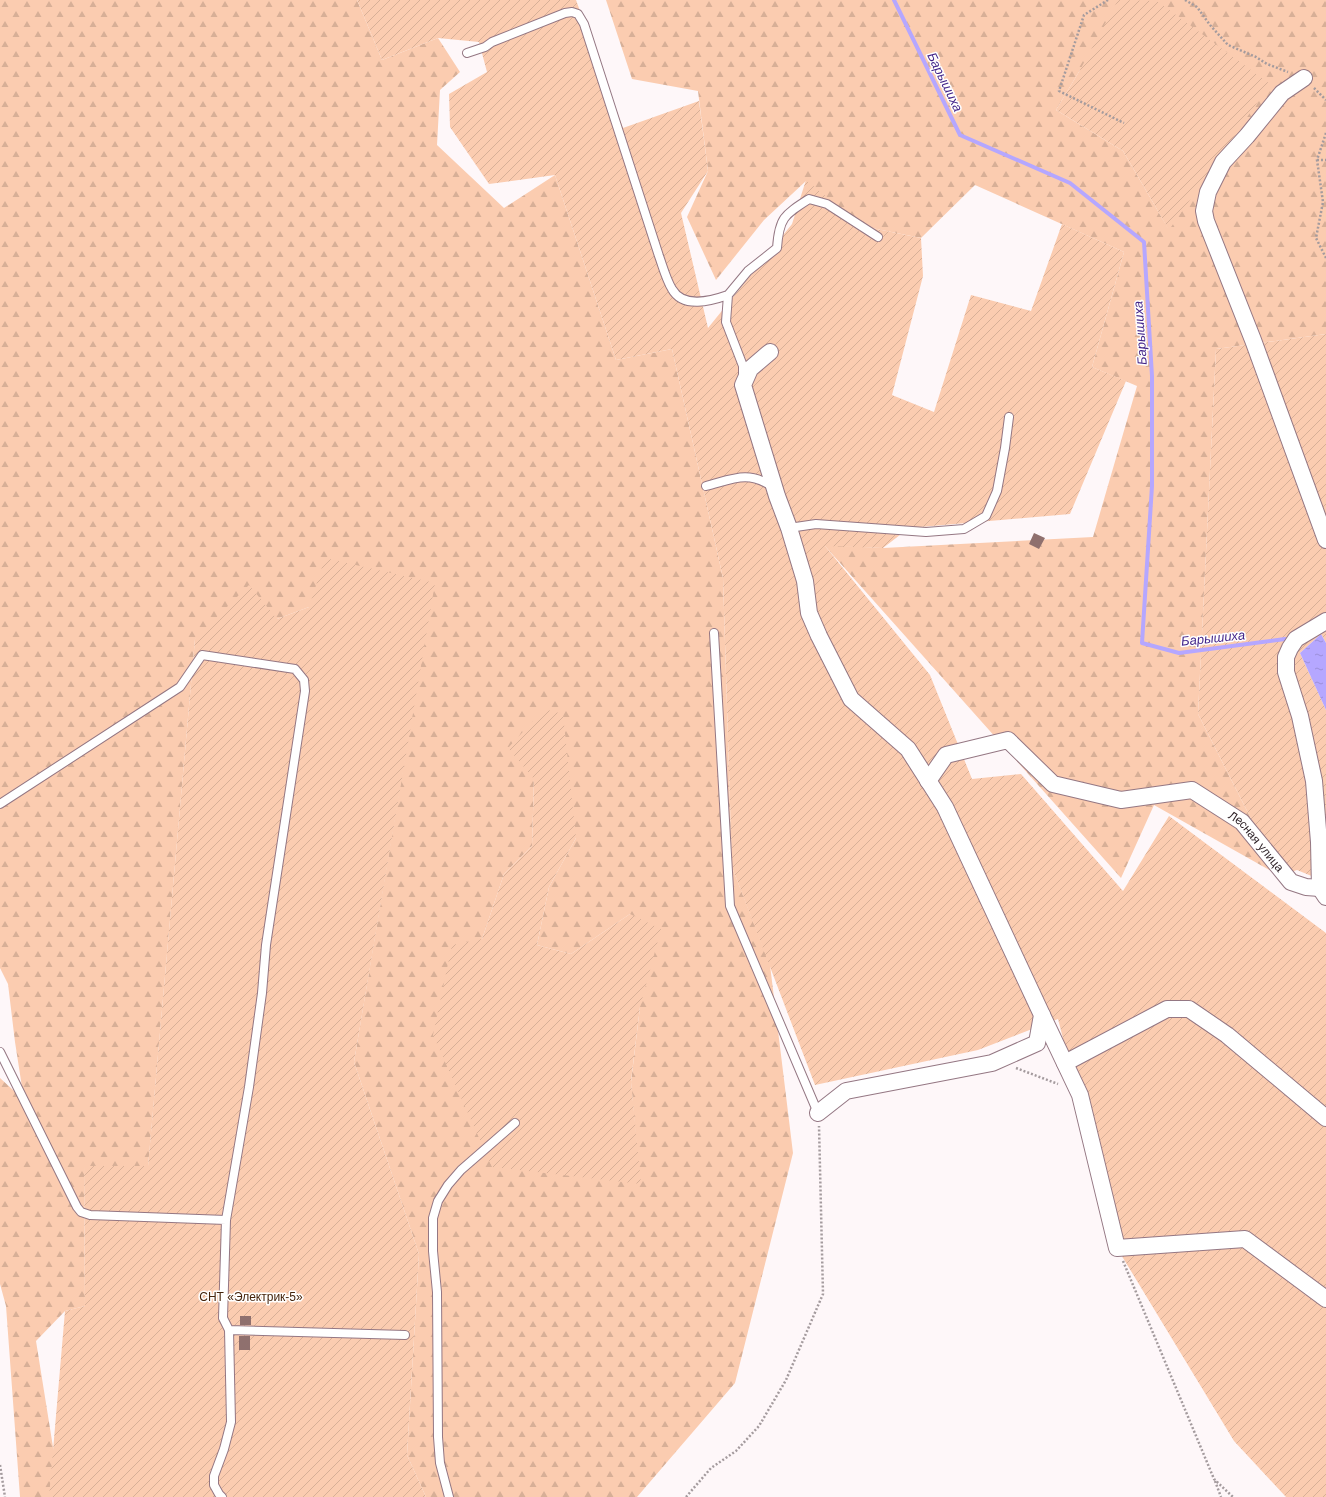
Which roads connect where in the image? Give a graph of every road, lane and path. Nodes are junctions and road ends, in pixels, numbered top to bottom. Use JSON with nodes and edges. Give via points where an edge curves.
{"nodes":[{"id":1,"x":1108,"y":0,"type":"edge"},
{"id":2,"x":1185,"y":0,"type":"edge"},
{"id":3,"x":468,"y":53,"type":"dead end"},
{"id":4,"x":1267,"y":64,"type":"dead end"},
{"id":5,"x":1304,"y":78,"type":"dead end"},
{"id":6,"x":1124,"y":123,"type":"dead end"},
{"id":7,"x":1326,"y":133,"type":"edge"},
{"id":8,"x":1317,"y":160,"type":"junction"},
{"id":9,"x":1326,"y":160,"type":"edge"},
{"id":10,"x":878,"y":237,"type":"dead end"},
{"id":11,"x":1326,"y":258,"type":"edge"},
{"id":12,"x":728,"y":295,"type":"junction"},
{"id":13,"x":770,"y":352,"type":"dead end"},
{"id":14,"x":743,"y":385,"type":"junction"},
{"id":15,"x":1009,"y":417,"type":"dead end"},
{"id":16,"x":706,"y":486,"type":"dead end"},
{"id":17,"x":774,"y":487,"type":"junction"},
{"id":18,"x":789,"y":528,"type":"junction"},
{"id":19,"x":1326,"y":540,"type":"edge"},
{"id":20,"x":1326,"y":621,"type":"edge"},
{"id":21,"x":714,"y":633,"type":"dead end"},
{"id":22,"x":928,"y":781,"type":"junction"},
{"id":23,"x":0,"y":804,"type":"edge"},
{"id":24,"x":1323,"y":892,"type":"edge"},
{"id":25,"x":1042,"y":1015,"type":"junction"},
{"id":26,"x":1037,"y":1043,"type":"junction"},
{"id":27,"x":0,"y":1052,"type":"edge"},
{"id":28,"x":1062,"y":1057,"type":"junction"},
{"id":29,"x":992,"y":1063,"type":"junction"},
{"id":30,"x":1080,"y":1095,"type":"junction"},
{"id":31,"x":818,"y":1113,"type":"junction"},
{"id":32,"x":1326,"y":1118,"type":"edge"},
{"id":33,"x":515,"y":1123,"type":"dead end"},
{"id":34,"x":226,"y":1220,"type":"junction"},
{"id":35,"x":1117,"y":1248,"type":"junction"},
{"id":36,"x":1326,"y":1299,"type":"edge"},
{"id":37,"x":229,"y":1330,"type":"junction"},
{"id":38,"x":405,"y":1335,"type":"dead end"},
{"id":39,"x":0,"y":1465,"type":"edge"},
{"id":40,"x":1214,"y":1479,"type":"junction"},
{"id":41,"x":5,"y":1497,"type":"edge"},
{"id":42,"x":222,"y":1497,"type":"edge"},
{"id":43,"x":449,"y":1497,"type":"edge"},
{"id":44,"x":686,"y":1497,"type":"edge"},
{"id":45,"x":1221,"y":1497,"type":"edge"},
{"id":46,"x":1232,"y":1497,"type":"edge"}],
"edges":[{"from":1,"to":6,"type":"path","via":[[1084,15],[1059,91]]},
{"from":2,"to":4,"type":"path","via":[[1197,7],[1228,45]]},
{"from":3,"to":12,"type":"lane","via":[[557,16],[572,12],[578,14],[584,24],[672,290],[685,301],[710,301]]},
{"from":5,"to":19,"type":"street","via":[[1282,93],[1223,162],[1208,192],[1204,211]]},
{"from":7,"to":8,"type":"path"},
{"from":8,"to":9,"type":"path"},
{"from":8,"to":11,"type":"path","via":[[1323,202],[1316,238]]},
{"from":10,"to":12,"type":"lane","via":[[827,204],[809,199],[788,212],[778,230],[777,248],[748,271]]},
{"from":12,"to":14,"type":"lane","via":[[726,322],[743,366]]},
{"from":13,"to":14,"type":"street","via":[[750,369]]},
{"from":14,"to":17,"type":"street"},
{"from":15,"to":18,"type":"lane","via":[[997,491],[986,516],[964,529],[926,532],[816,524]]},
{"from":16,"to":17,"type":"lane","via":[[748,476],[763,480]]},
{"from":17,"to":18,"type":"street"},
{"from":18,"to":22,"type":"street","via":[[805,581],[809,613],[850,699],[908,749]]},
{"from":20,"to":24,"type":"street","via":[[1296,639],[1286,657],[1286,672],[1300,716],[1314,781]]},
{"from":21,"to":31,"type":"lane","via":[[730,906]]},
{"from":22,"to":24,"type":"street","name":"Лесная улица","via":[[946,755],[1008,740],[1053,784],[1121,800],[1192,790],[1242,822],[1291,882]]},
{"from":22,"to":25,"type":"street","via":[[945,807]]},
{"from":23,"to":34,"type":"lane","via":[[180,687],[202,655],[295,669],[304,680],[305,691],[266,945],[249,1087]]},
{"from":25,"to":26,"type":"street"},
{"from":25,"to":28,"type":"street"},
{"from":26,"to":28,"type":"street"},
{"from":26,"to":29,"type":"street"},
{"from":27,"to":34,"type":"lane","via":[[81,1212],[90,1215]]},
{"from":28,"to":30,"type":"street"},
{"from":28,"to":32,"type":"street","via":[[1167,1009],[1189,1009],[1227,1035]]},
{"from":29,"to":30,"type":"path","via":[[1018,1069]]},
{"from":29,"to":31,"type":"street","via":[[846,1091]]},
{"from":30,"to":35,"type":"street"},
{"from":31,"to":44,"type":"path","via":[[823,1294],[786,1380],[760,1426],[736,1451],[711,1468]]},
{"from":33,"to":43,"type":"lane","via":[[461,1170],[448,1185],[438,1201],[433,1218],[437,1292],[438,1437],[440,1463]]},
{"from":34,"to":37,"type":"lane","via":[[223,1318]]},
{"from":35,"to":36,"type":"street","via":[[1246,1239]]},
{"from":35,"to":40,"type":"path"},
{"from":37,"to":38,"type":"lane"},
{"from":37,"to":42,"type":"lane","via":[[231,1422],[214,1476],[214,1485]]},
{"from":39,"to":41,"type":"path"},
{"from":40,"to":45,"type":"path"},
{"from":40,"to":46,"type":"path"}]}
